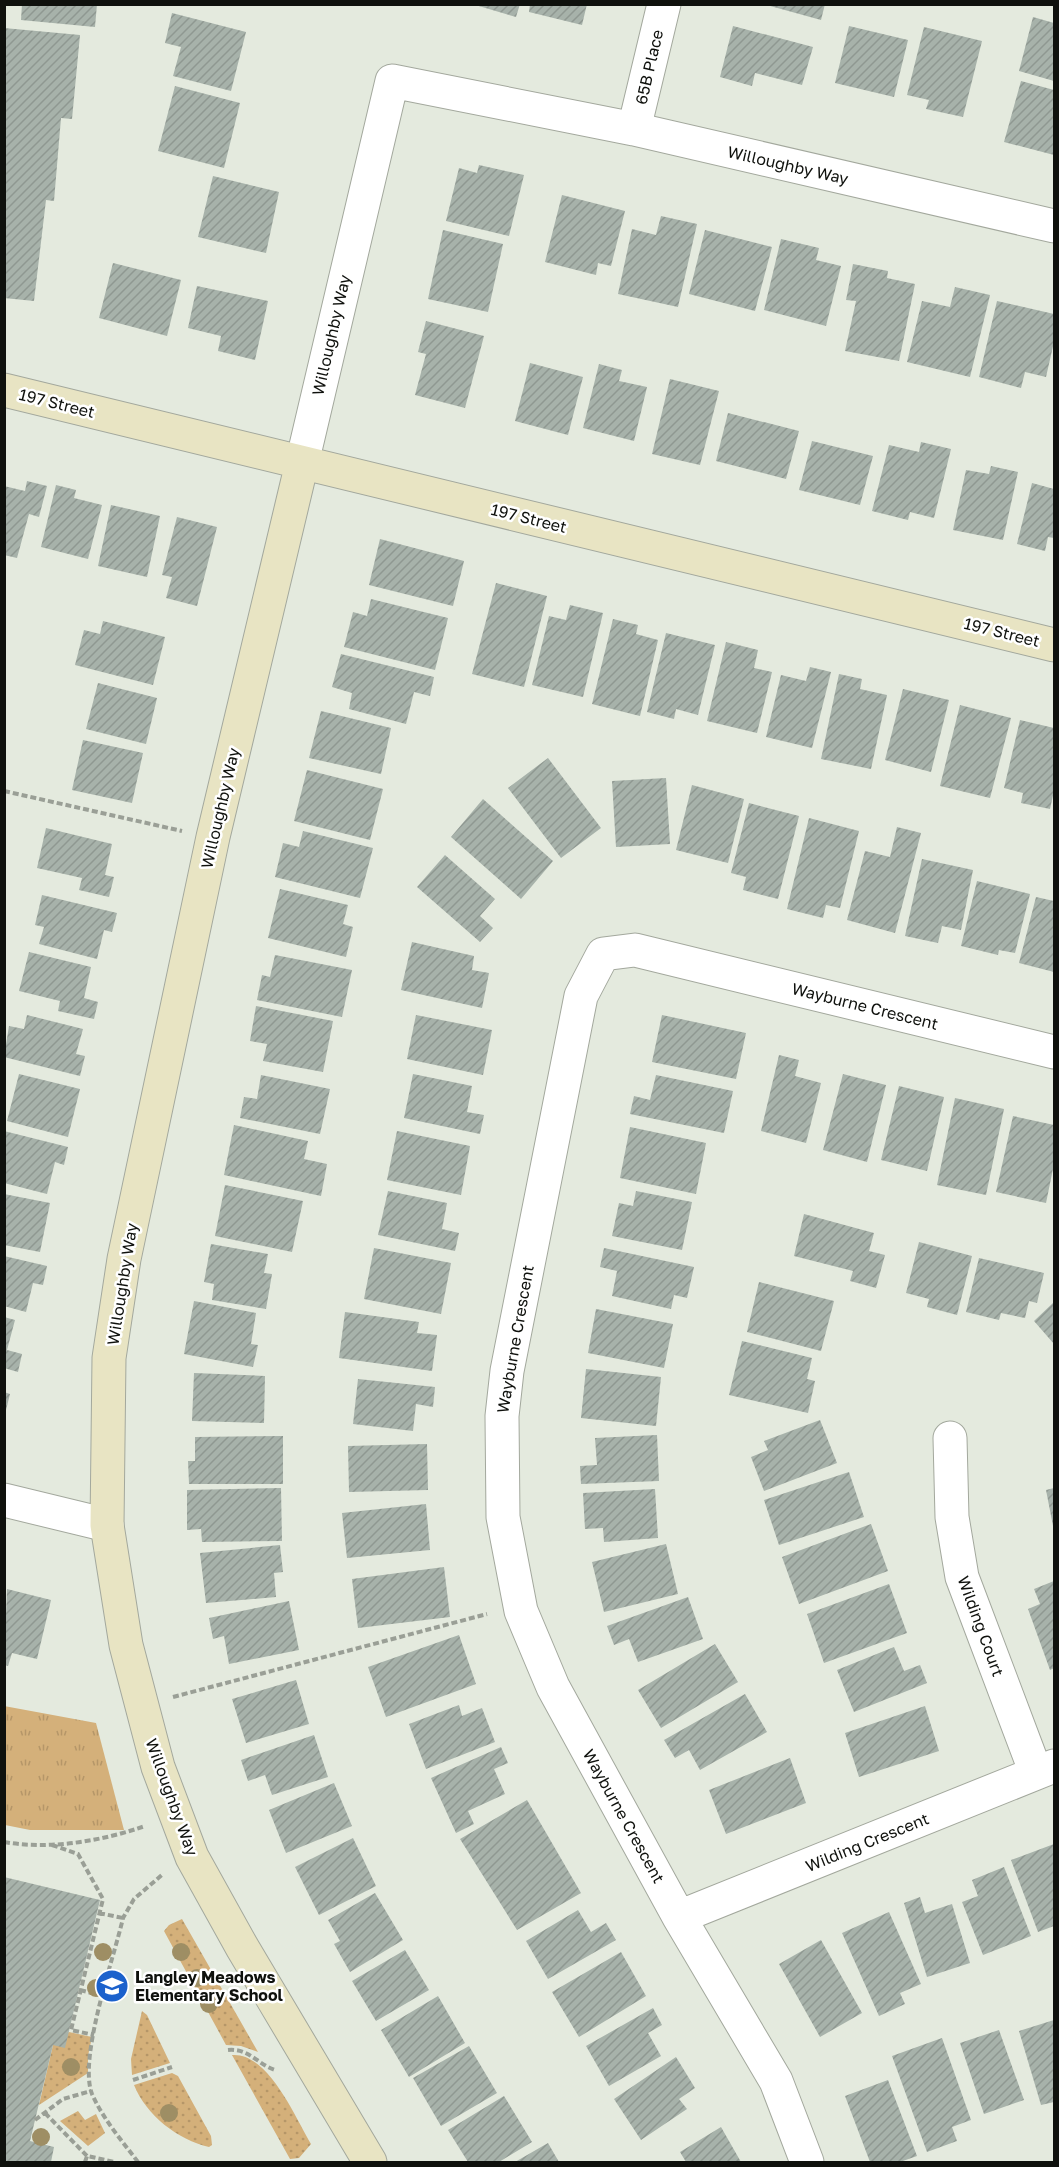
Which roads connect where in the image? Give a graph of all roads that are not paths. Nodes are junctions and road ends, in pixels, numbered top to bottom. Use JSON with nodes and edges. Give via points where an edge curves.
{"nodes":[{"id":1,"x":664,"y":4,"type":"edge"},
{"id":2,"x":634,"y":129,"type":"junction"},
{"id":3,"x":1054,"y":226,"type":"edge"},
{"id":4,"x":4,"y":390,"type":"edge"},
{"id":5,"x":302,"y":463,"type":"junction"},
{"id":6,"x":1054,"y":645,"type":"edge"},
{"id":7,"x":1054,"y":1052,"type":"edge"},
{"id":8,"x":951,"y":1438,"type":"dead end"},
{"id":9,"x":4,"y":1500,"type":"edge"},
{"id":10,"x":107,"y":1525,"type":"junction"},
{"id":11,"x":1045,"y":1769,"type":"edge"},
{"id":12,"x":679,"y":1917,"type":"junction"},
{"id":13,"x":369,"y":2163,"type":"edge"},
{"id":14,"x":807,"y":2163,"type":"edge"}],
"edges":[{"from":1,"to":2,"type":"street","name":"65B Place"},
{"from":2,"to":3,"type":"street","name":"Willoughby Way"},
{"from":2,"to":5,"type":"street","name":"Willoughby Way","via":[[392,81]]},
{"from":4,"to":5,"type":"street","name":"197 Street"},
{"from":5,"to":6,"type":"street","name":"197 Street"},
{"from":5,"to":10,"type":"street","name":"Willoughby Way","via":[[213,837],[124,1259],[109,1359]]},
{"from":7,"to":12,"type":"street","name":"Wayburne Crescent","via":[[635,950],[603,954],[581,996],[507,1371],[501,1438],[503,1516],[520,1605],[553,1687]]},
{"from":8,"to":11,"type":"street","name":"Wilding Court","via":[[952,1516],[962,1577]]},
{"from":9,"to":10,"type":"street"},
{"from":10,"to":13,"type":"street","name":"Willoughby Way","via":[[126,1644],[152,1747],[192,1857]]},
{"from":11,"to":12,"type":"street","name":"Wilding Crescent"},
{"from":12,"to":14,"type":"street","name":"Wayburne Crescent","via":[[776,2081]]}]}
